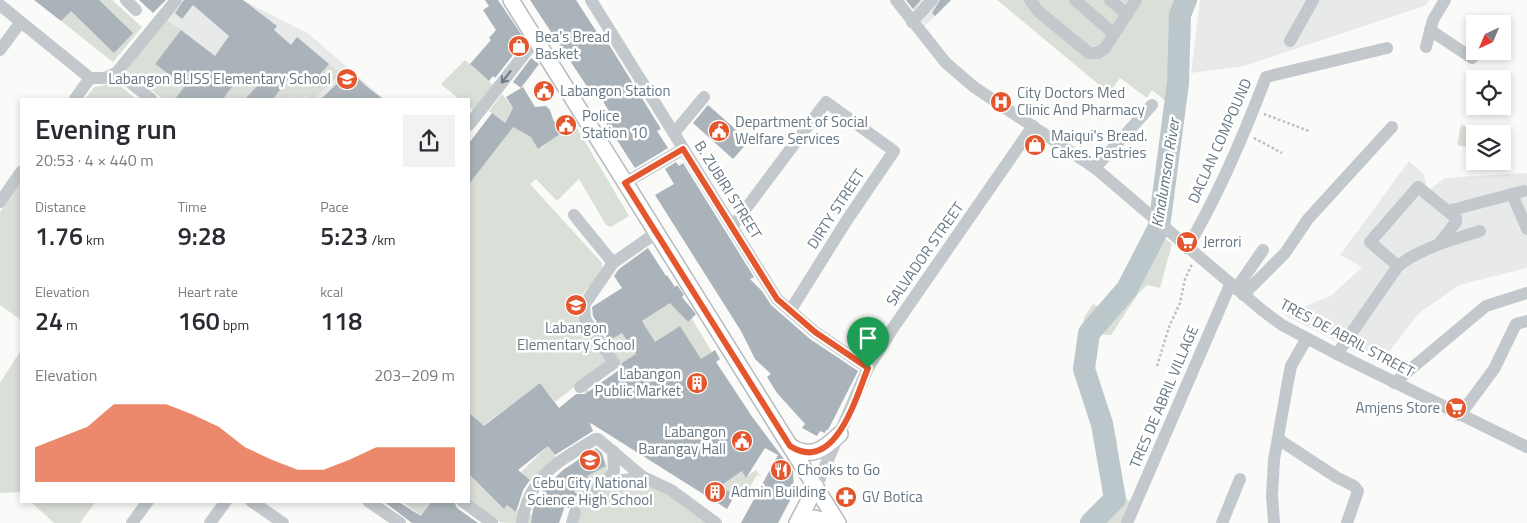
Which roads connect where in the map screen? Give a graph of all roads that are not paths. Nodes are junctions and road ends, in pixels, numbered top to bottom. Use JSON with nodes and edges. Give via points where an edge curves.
{"nodes":[{"id":1,"x":126,"y":0,"type":"edge"},
{"id":2,"x":176,"y":0,"type":"edge"},
{"id":3,"x":511,"y":0,"type":"edge"},
{"id":4,"x":896,"y":0,"type":"edge"},
{"id":5,"x":932,"y":0,"type":"edge"},
{"id":6,"x":1030,"y":0,"type":"edge"},
{"id":7,"x":1075,"y":0,"type":"edge"},
{"id":8,"x":1110,"y":0,"type":"edge"},
{"id":9,"x":1136,"y":0,"type":"edge"},
{"id":10,"x":1313,"y":0,"type":"edge"},
{"id":11,"x":1444,"y":0,"type":"edge"},
{"id":12,"x":596,"y":2,"type":"edge"},
{"id":13,"x":0,"y":5,"type":"edge"},
{"id":14,"x":136,"y":10,"type":"dead end"},
{"id":15,"x":1127,"y":14,"type":"junction"},
{"id":16,"x":912,"y":22,"type":"junction"},
{"id":17,"x":20,"y":23,"type":"junction"},
{"id":18,"x":1430,"y":30,"type":"junction"},
{"id":19,"x":1114,"y":34,"type":"junction"},
{"id":20,"x":536,"y":39,"type":"junction"},
{"id":21,"x":1290,"y":41,"type":"dead end"},
{"id":22,"x":1426,"y":47,"type":"dead end"},
{"id":23,"x":1387,"y":48,"type":"dead end"},
{"id":24,"x":0,"y":50,"type":"edge"},
{"id":25,"x":1466,"y":54,"type":"edge"},
{"id":26,"x":117,"y":72,"type":"junction"},
{"id":27,"x":90,"y":78,"type":"junction"},
{"id":28,"x":704,"y":97,"type":"dead end"},
{"id":29,"x":76,"y":98,"type":"edge"},
{"id":30,"x":149,"y":98,"type":"edge"},
{"id":31,"x":1152,"y":105,"type":"dead end"},
{"id":32,"x":470,"y":124,"type":"edge"},
{"id":33,"x":1034,"y":126,"type":"junction"},
{"id":34,"x":1392,"y":127,"type":"dead end"},
{"id":35,"x":674,"y":133,"type":"junction"},
{"id":36,"x":683,"y":149,"type":"junction"},
{"id":37,"x":1095,"y":168,"type":"junction"},
{"id":38,"x":20,"y":173,"type":"edge"},
{"id":39,"x":625,"y":183,"type":"junction"},
{"id":40,"x":1524,"y":191,"type":"dead end"},
{"id":41,"x":1512,"y":194,"type":"junction"},
{"id":42,"x":0,"y":202,"type":"edge"},
{"id":43,"x":1448,"y":211,"type":"junction"},
{"id":44,"x":574,"y":214,"type":"dead end"},
{"id":45,"x":732,"y":228,"type":"junction"},
{"id":46,"x":1527,"y":229,"type":"edge"},
{"id":47,"x":1480,"y":230,"type":"dead end"},
{"id":48,"x":656,"y":233,"type":"junction"},
{"id":49,"x":1439,"y":244,"type":"junction"},
{"id":50,"x":1264,"y":250,"type":"dead end"},
{"id":51,"x":1191,"y":251,"type":"junction"},
{"id":52,"x":614,"y":263,"type":"junction"},
{"id":53,"x":1398,"y":266,"type":"junction"},
{"id":54,"x":1237,"y":290,"type":"junction"},
{"id":55,"x":1527,"y":293,"type":"edge"},
{"id":56,"x":790,"y":311,"type":"junction"},
{"id":57,"x":1527,"y":321,"type":"edge"},
{"id":58,"x":1307,"y":338,"type":"junction"},
{"id":59,"x":1337,"y":354,"type":"junction"},
{"id":60,"x":868,"y":368,"type":"junction"},
{"id":61,"x":1394,"y":383,"type":"junction"},
{"id":62,"x":580,"y":387,"type":"dead end"},
{"id":63,"x":1460,"y":415,"type":"junction"},
{"id":64,"x":840,"y":434,"type":"junction"},
{"id":65,"x":1278,"y":439,"type":"junction"},
{"id":66,"x":790,"y":446,"type":"junction"},
{"id":67,"x":1527,"y":447,"type":"edge"},
{"id":68,"x":613,"y":452,"type":"junction"},
{"id":69,"x":643,"y":477,"type":"junction"},
{"id":70,"x":1240,"y":479,"type":"dead end"},
{"id":71,"x":605,"y":483,"type":"junction"},
{"id":72,"x":816,"y":487,"type":"junction"},
{"id":73,"x":584,"y":499,"type":"dead end"},
{"id":74,"x":147,"y":503,"type":"edge"},
{"id":75,"x":225,"y":503,"type":"edge"},
{"id":76,"x":254,"y":503,"type":"edge"},
{"id":77,"x":371,"y":503,"type":"edge"},
{"id":78,"x":465,"y":503,"type":"edge"},
{"id":79,"x":132,"y":523,"type":"edge"},
{"id":80,"x":210,"y":523,"type":"edge"},
{"id":81,"x":283,"y":523,"type":"edge"},
{"id":82,"x":400,"y":523,"type":"edge"},
{"id":83,"x":492,"y":523,"type":"edge"},
{"id":84,"x":522,"y":523,"type":"edge"},
{"id":85,"x":716,"y":523,"type":"edge"},
{"id":86,"x":798,"y":523,"type":"edge"},
{"id":87,"x":834,"y":523,"type":"edge"},
{"id":88,"x":838,"y":523,"type":"edge"},
{"id":89,"x":1127,"y":523,"type":"edge"},
{"id":90,"x":1222,"y":523,"type":"edge"},
{"id":91,"x":1274,"y":523,"type":"edge"},
{"id":92,"x":1347,"y":523,"type":"edge"}],
"edges":[{"from":1,"to":14,"type":"street"},
{"from":2,"to":26,"type":"street"},
{"from":3,"to":20,"type":"main road"},
{"from":4,"to":16,"type":"street","name":"TRES DE ABRIL STREET"},
{"from":5,"to":16,"type":"street"},
{"from":6,"to":19,"type":"street","via":[[1038,11],[1089,53],[1098,53],[1105,48]]},
{"from":7,"to":19,"type":"street"},
{"from":8,"to":15,"type":"street"},
{"from":9,"to":15,"type":"street"},
{"from":10,"to":21,"type":"street"},
{"from":11,"to":18,"type":"street"},
{"from":12,"to":35,"type":"street","name":"B. ZUBIRI STREET"},
{"from":13,"to":17,"type":"street"},
{"from":15,"to":19,"type":"street"},
{"from":16,"to":33,"type":"street","name":"TRES DE ABRIL STREET","via":[[946,63]]},
{"from":17,"to":24,"type":"street"},
{"from":17,"to":27,"type":"street"},
{"from":18,"to":22,"type":"street"},
{"from":18,"to":25,"type":"street"},
{"from":20,"to":32,"type":"street","one_way":true},
{"from":20,"to":39,"type":"main road"},
{"from":23,"to":51,"type":"street","name":"DACLAN COMPOUND","via":[[1266,77]]},
{"from":26,"to":27,"type":"street","via":[[105,78]]},
{"from":26,"to":30,"type":"street"},
{"from":27,"to":29,"type":"street"},
{"from":28,"to":35,"type":"street"},
{"from":31,"to":37,"type":"street"},
{"from":33,"to":37,"type":"street","name":"TRES DE ABRIL STREET"},
{"from":33,"to":60,"type":"street","name":"SALVADOR STREET"},
{"from":34,"to":54,"type":"street","via":[[1308,219],[1284,253]]},
{"from":35,"to":36,"type":"street","name":"B. ZUBIRI STREET"},
{"from":36,"to":39,"type":"street"},
{"from":36,"to":45,"type":"street","name":"B. ZUBIRI STREET"},
{"from":37,"to":51,"type":"street","name":"TRES DE ABRIL STREET"},
{"from":38,"to":42,"type":"street"},
{"from":39,"to":48,"type":"main road"},
{"from":40,"to":41,"type":"street"},
{"from":41,"to":43,"type":"street"},
{"from":41,"to":46,"type":"street"},
{"from":43,"to":49,"type":"street","via":[[1456,222]]},
{"from":43,"to":53,"type":"street","via":[[1418,186],[1370,242]]},
{"from":44,"to":52,"type":"street"},
{"from":45,"to":56,"type":"street","name":"B. ZUBIRI STREET","via":[[767,286]]},
{"from":45,"to":56,"type":"street","name":"DIRTY STREET","via":[[826,102],[894,151],[846,220]]},
{"from":47,"to":49,"type":"street"},
{"from":48,"to":52,"type":"street"},
{"from":48,"to":66,"type":"main road"},
{"from":49,"to":53,"type":"street"},
{"from":50,"to":54,"type":"street"},
{"from":51,"to":54,"type":"street","name":"TRES DE ABRIL STREET"},
{"from":52,"to":62,"type":"street","via":[[583,311],[614,363]]},
{"from":53,"to":59,"type":"street"},
{"from":54,"to":58,"type":"street","name":"TRES DE ABRIL STREET","via":[[1282,325]]},
{"from":54,"to":89,"type":"street","name":"TRES DE ABRIL VILLAGE"},
{"from":55,"to":61,"type":"street","via":[[1486,306]]},
{"from":56,"to":60,"type":"street","name":"B. ZUBIRI STREET"},
{"from":57,"to":63,"type":"street","via":[[1516,324],[1494,369]]},
{"from":58,"to":59,"type":"street","name":"TRES DE ABRIL STREET"},
{"from":58,"to":65,"type":"street","via":[[1291,366]]},
{"from":59,"to":61,"type":"street","name":"TRES DE ABRIL STREET"},
{"from":60,"to":64,"type":"street","name":"SALVADOR STREET"},
{"from":61,"to":63,"type":"street","name":"TRES DE ABRIL STREET"},
{"from":63,"to":67,"type":"street","name":"TRES DE ABRIL STREET"},
{"from":64,"to":66,"type":"main road","via":[[813,453],[801,452]]},
{"from":64,"to":72,"type":"street","name":"SALVADOR STREET"},
{"from":65,"to":91,"type":"street","via":[[1272,496]]},
{"from":65,"to":92,"type":"street","via":[[1354,486],[1358,491]]},
{"from":66,"to":72,"type":"main road"},
{"from":68,"to":69,"type":"street"},
{"from":68,"to":71,"type":"street","via":[[614,471]]},
{"from":68,"to":84,"type":"street","via":[[598,439],[564,459],[540,478],[533,488]]},
{"from":69,"to":71,"type":"street"},
{"from":69,"to":85,"type":"street","via":[[671,490]]},
{"from":70,"to":90,"type":"street"},
{"from":71,"to":73,"type":"street"},
{"from":72,"to":86,"type":"main road"},
{"from":72,"to":88,"type":"main road"},
{"from":74,"to":79,"type":"street"},
{"from":75,"to":80,"type":"street"},
{"from":76,"to":81,"type":"street"},
{"from":77,"to":82,"type":"street"},
{"from":78,"to":83,"type":"street"},
{"from":86,"to":87,"type":"main road","via":[[814,518]]}]}
